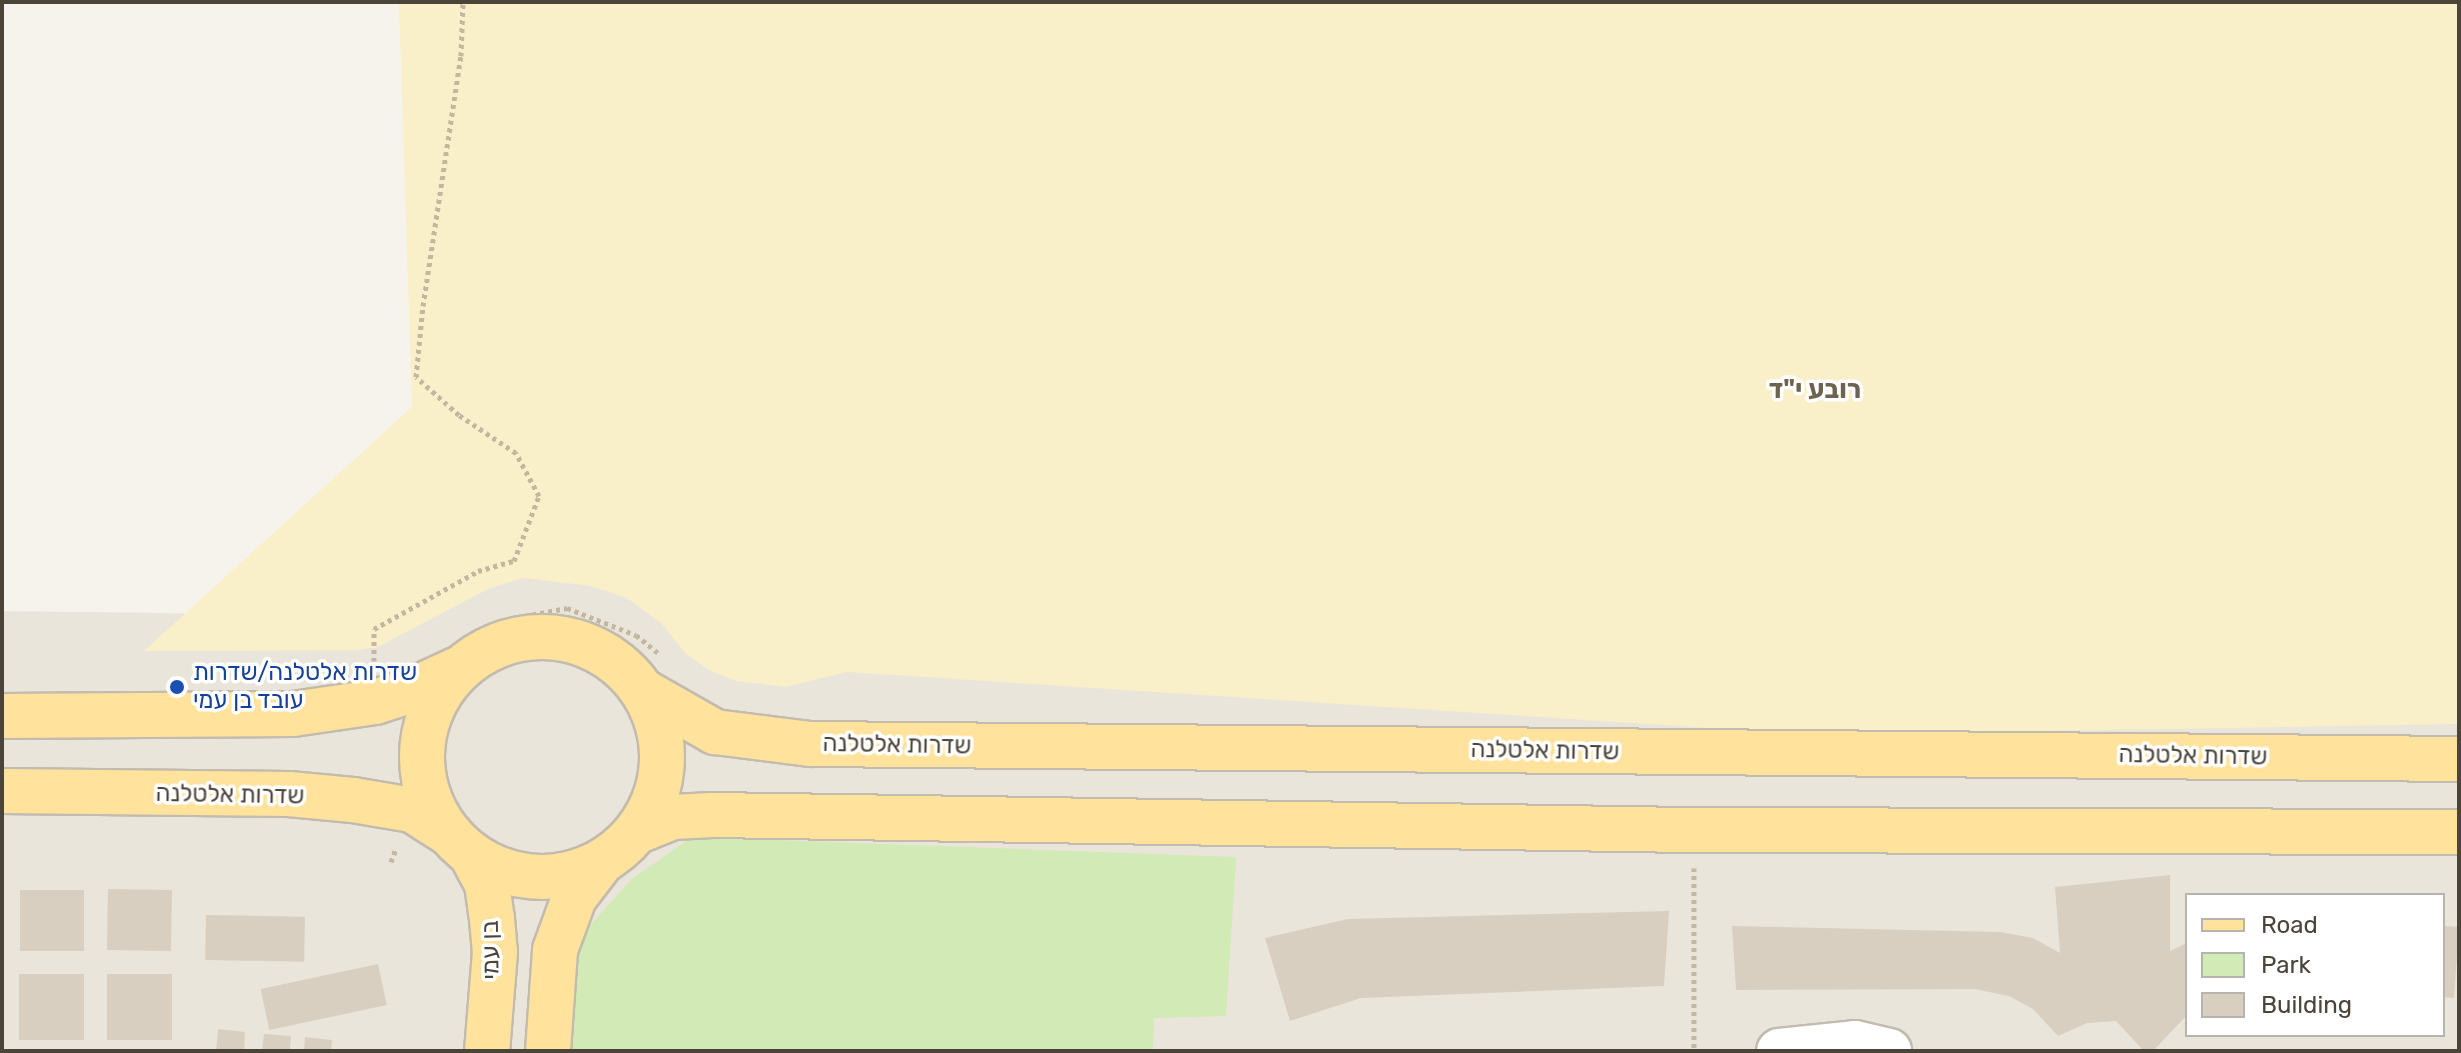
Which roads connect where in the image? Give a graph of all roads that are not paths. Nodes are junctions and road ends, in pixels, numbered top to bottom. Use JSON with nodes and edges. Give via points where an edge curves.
{"nodes":[{"id":1,"x":460,"y":668,"type":"junction"},
{"id":2,"x":643,"y":691,"type":"junction"},
{"id":3,"x":2,"y":716,"type":"edge"},
{"id":4,"x":2459,"y":759,"type":"edge"},
{"id":5,"x":2,"y":791,"type":"edge"},
{"id":6,"x":638,"y":831,"type":"junction"},
{"id":7,"x":2459,"y":832,"type":"edge"},
{"id":8,"x":460,"y":844,"type":"junction"},
{"id":9,"x":600,"y":864,"type":"junction"},
{"id":10,"x":487,"y":1051,"type":"edge"},
{"id":11,"x":548,"y":1051,"type":"edge"},
{"id":12,"x":1779,"y":1051,"type":"edge"},
{"id":13,"x":1889,"y":1051,"type":"edge"}],
"edges":[{"from":1,"to":2,"type":"main road","via":[[500,644],[556,638],[609,657]]},
{"from":1,"to":3,"type":"main road","via":[[375,702],[293,714]]},
{"from":1,"to":8,"type":"main road","via":[[433,705],[422,749],[428,794]]},
{"from":2,"to":4,"type":"main road","name":"שדרות אלטלנה","via":[[715,732],[810,744]]},
{"from":2,"to":6,"type":"main road","via":[[661,737],[662,762],[659,787]]},
{"from":5,"to":8,"type":"main road","name":"שדרות אלטלנה","via":[[289,794],[353,800],[412,810]]},
{"from":6,"to":7,"type":"main road","via":[[673,817],[712,815],[1694,830]]},
{"from":6,"to":9,"type":"main road"},
{"from":8,"to":9,"type":"main road","via":[[511,874],[557,877]]},
{"from":8,"to":10,"type":"main road","name":"בן עמי","via":[[487,884],[492,919],[495,952]]},
{"from":9,"to":11,"type":"main road","via":[[574,898],[555,950]]},
{"from":12,"to":13,"type":"street","via":[[1855,1043]]}]}
